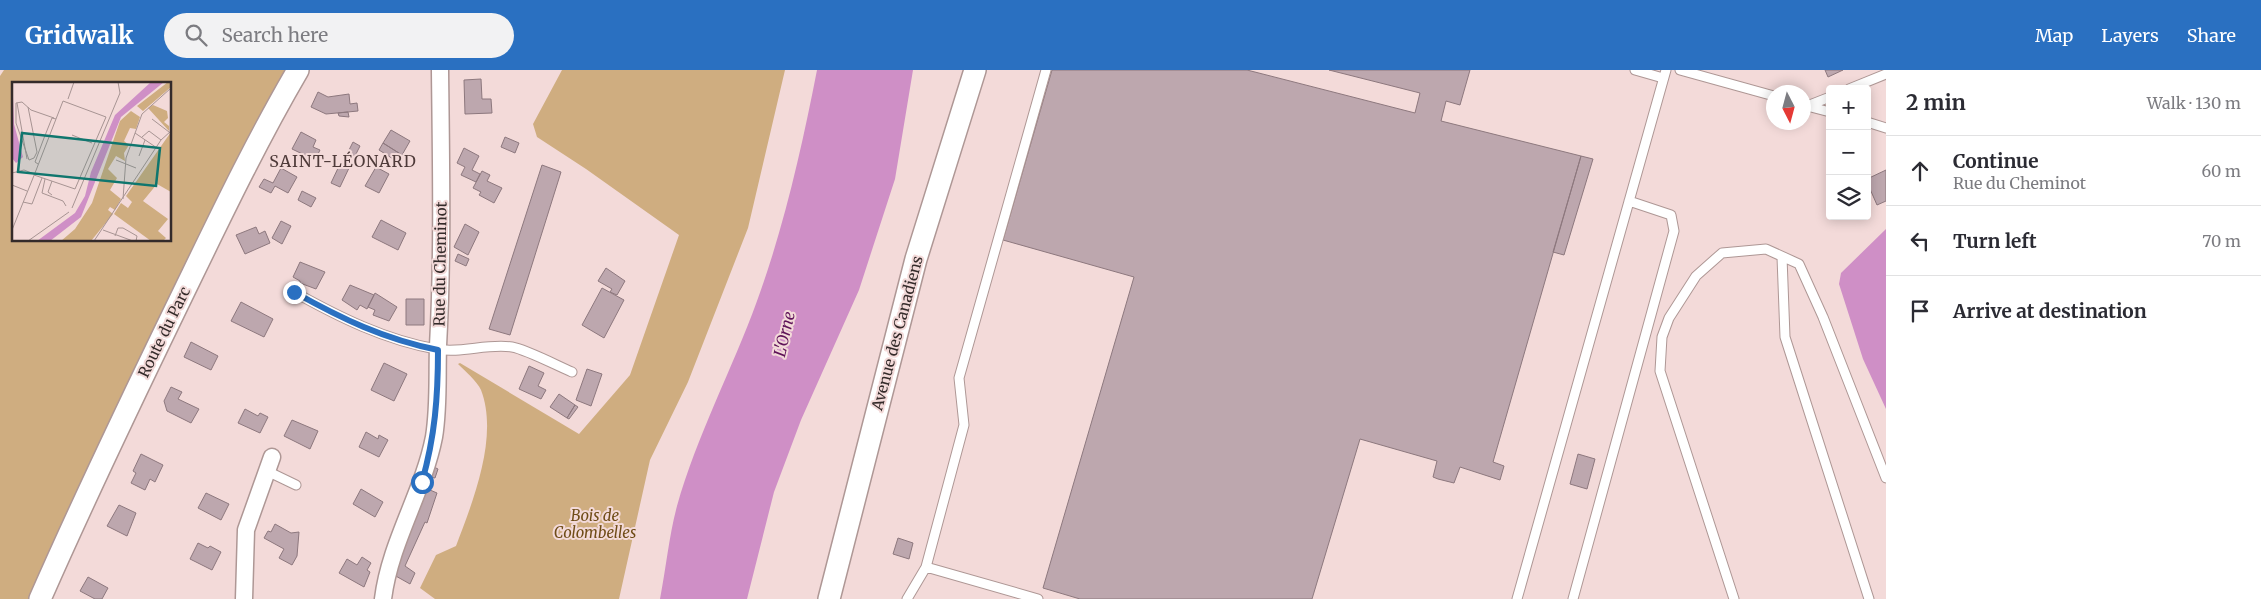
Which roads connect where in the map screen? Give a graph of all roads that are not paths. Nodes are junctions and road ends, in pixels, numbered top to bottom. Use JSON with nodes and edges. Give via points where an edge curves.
{"nodes":[{"id":1,"x":298,"y":70,"type":"edge"},
{"id":2,"x":440,"y":70,"type":"edge"},
{"id":3,"x":974,"y":70,"type":"edge"},
{"id":4,"x":1046,"y":70,"type":"edge"},
{"id":5,"x":1635,"y":70,"type":"edge"},
{"id":6,"x":1680,"y":70,"type":"edge"},
{"id":7,"x":1665,"y":74,"type":"edge"},
{"id":8,"x":1886,"y":74,"type":"edge"},
{"id":9,"x":1860,"y":85,"type":"edge"},
{"id":10,"x":1766,"y":94,"type":"edge"},
{"id":11,"x":1826,"y":98,"type":"edge"},
{"id":12,"x":1811,"y":103,"type":"edge"},
{"id":13,"x":1811,"y":107,"type":"edge"},
{"id":14,"x":1826,"y":111,"type":"edge"},
{"id":15,"x":1871,"y":123,"type":"edge"},
{"id":16,"x":1886,"y":128,"type":"edge"},
{"id":17,"x":1629,"y":200,"type":"junction"},
{"id":18,"x":1782,"y":257,"type":"junction"},
{"id":19,"x":294,"y":292,"type":"dead end"},
{"id":20,"x":1646,"y":332,"type":"junction"},
{"id":21,"x":1662,"y":337,"type":"junction"},
{"id":22,"x":438,"y":350,"type":"junction"},
{"id":23,"x":572,"y":372,"type":"dead end"},
{"id":24,"x":270,"y":464,"type":"joint"},
{"id":25,"x":1886,"y":478,"type":"edge"},
{"id":26,"x":296,"y":484,"type":"dead end"},
{"id":27,"x":926,"y":567,"type":"junction"},
{"id":28,"x":41,"y":598,"type":"edge"},
{"id":29,"x":244,"y":599,"type":"edge"},
{"id":30,"x":383,"y":599,"type":"edge"},
{"id":31,"x":829,"y":599,"type":"edge"},
{"id":32,"x":907,"y":599,"type":"edge"},
{"id":33,"x":1038,"y":599,"type":"edge"},
{"id":34,"x":1517,"y":599,"type":"edge"},
{"id":35,"x":1573,"y":599,"type":"edge"},
{"id":36,"x":1734,"y":599,"type":"edge"},
{"id":37,"x":1869,"y":599,"type":"edge"}],
"edges":[{"from":1,"to":28,"type":"street","name":"Route du Parc","via":[[230,197],[128,407]]},
{"from":2,"to":22,"type":"street","name":"Rue du Cheminot","via":[[441,296]]},
{"from":3,"to":31,"type":"street","name":"Avenue des Canadiens","via":[[916,260]]},
{"from":4,"to":27,"type":"lane","via":[[959,378],[964,424]]},
{"from":5,"to":7,"type":"lane"},
{"from":6,"to":10,"type":"lane"},
{"from":7,"to":17,"type":"lane"},
{"from":8,"to":9,"type":"lane"},
{"from":11,"to":12,"type":"lane"},
{"from":13,"to":14,"type":"lane"},
{"from":15,"to":16,"type":"lane"},
{"from":17,"to":20,"type":"lane","via":[[1671,215],[1674,230]]},
{"from":17,"to":34,"type":"lane"},
{"from":18,"to":21,"type":"lane","via":[[1766,249],[1722,253],[1696,276],[1669,318]]},
{"from":18,"to":25,"type":"lane","via":[[1799,264]]},
{"from":18,"to":37,"type":"lane","via":[[1785,337]]},
{"from":19,"to":22,"type":"lane","via":[[339,316],[402,342]]},
{"from":20,"to":21,"type":"lane"},
{"from":20,"to":35,"type":"lane"},
{"from":21,"to":36,"type":"lane","via":[[1660,371]]},
{"from":22,"to":23,"type":"lane","via":[[512,347]]},
{"from":22,"to":30,"type":"street","name":"Rue du Cheminot","via":[[437,410],[430,456],[397,544]]},
{"from":24,"to":26,"type":"lane"},
{"from":24,"to":29,"type":"street","via":[[246,530]]},
{"from":27,"to":32,"type":"lane"},
{"from":27,"to":33,"type":"lane"}]}
